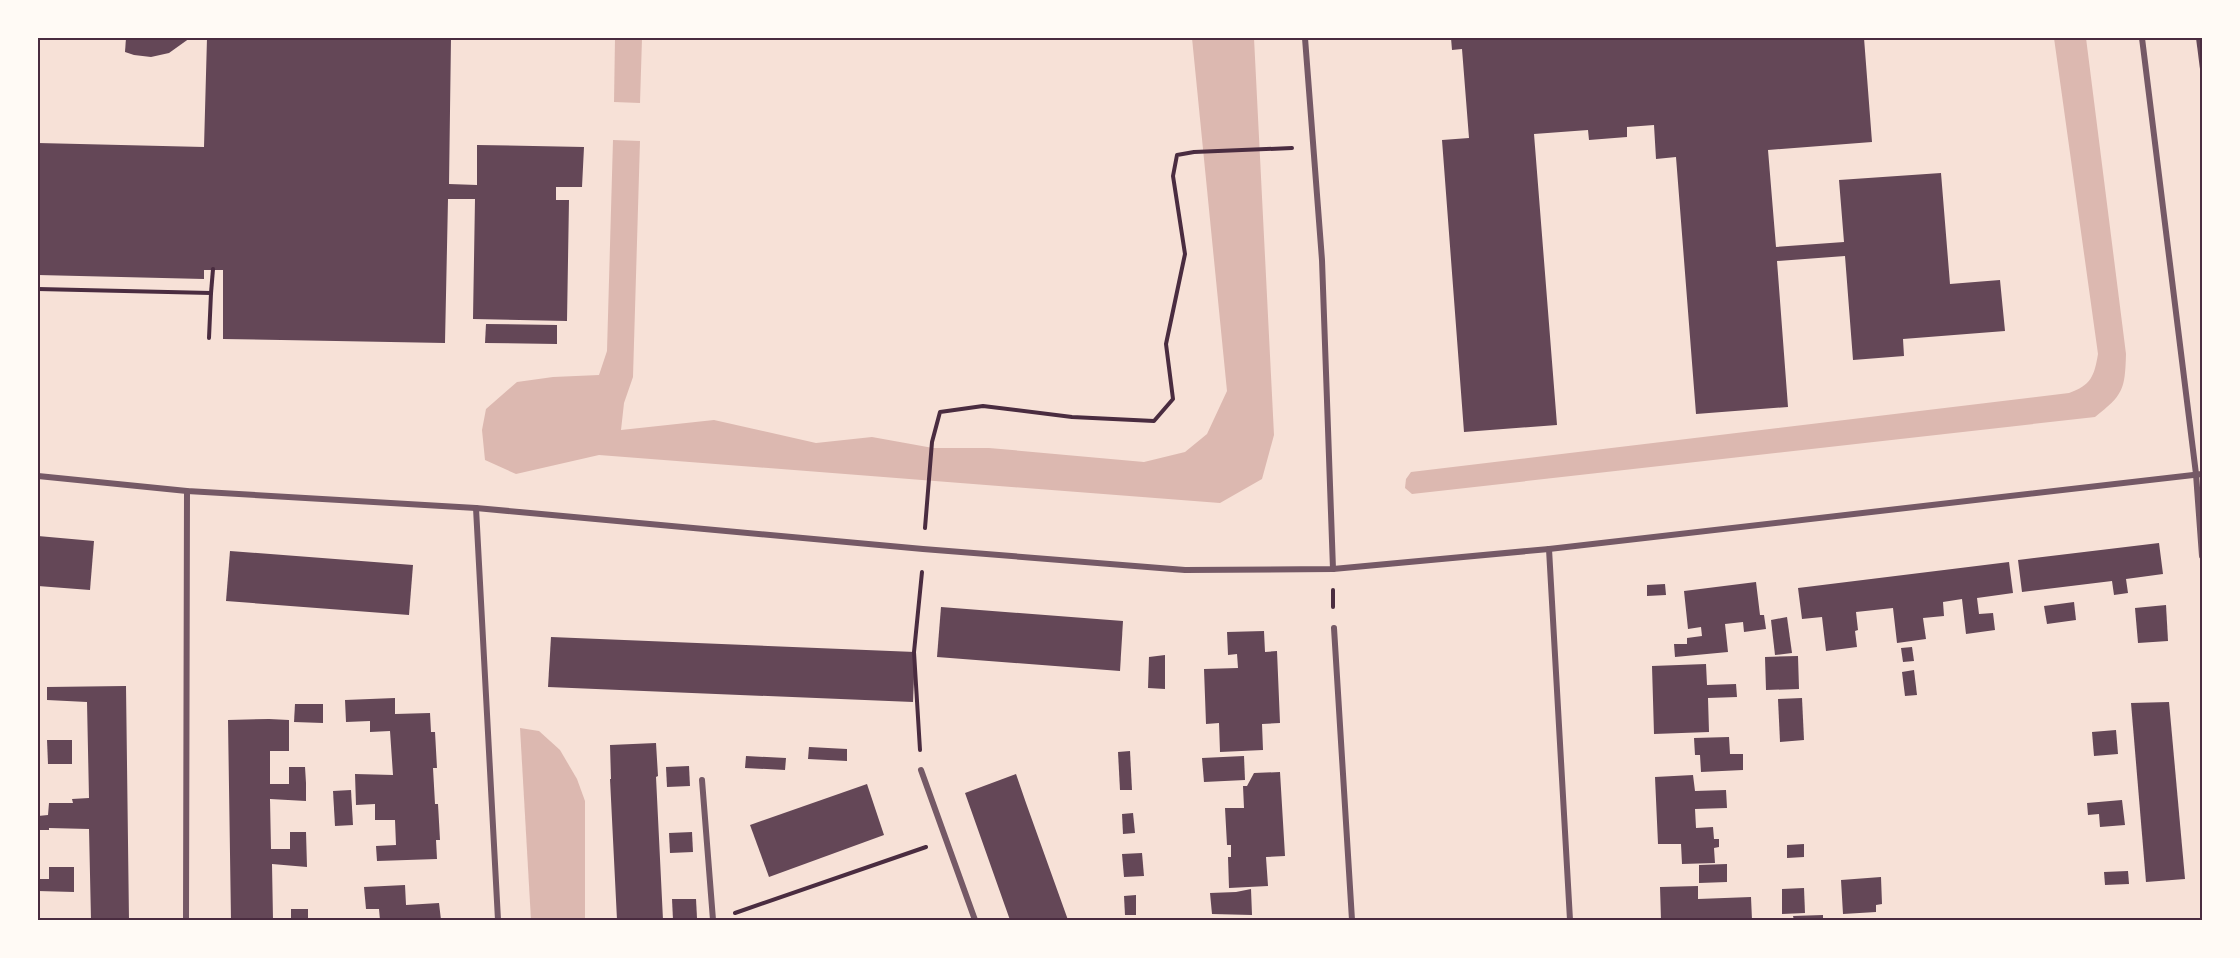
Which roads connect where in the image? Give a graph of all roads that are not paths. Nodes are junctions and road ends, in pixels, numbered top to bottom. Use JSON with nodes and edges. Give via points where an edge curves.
{"nodes":[{"id":1,"x":1305,"y":38,"type":"edge"},
{"id":2,"x":2142,"y":38,"type":"edge"},
{"id":3,"x":2199,"y":474,"type":"edge"},
{"id":4,"x":38,"y":476,"type":"edge"},
{"id":5,"x":187,"y":492,"type":"junction"},
{"id":6,"x":476,"y":508,"type":"junction"},
{"id":7,"x":1549,"y":549,"type":"junction"},
{"id":8,"x":2202,"y":556,"type":"edge"},
{"id":9,"x":1333,"y":569,"type":"junction"},
{"id":10,"x":1334,"y":628,"type":"road end"},
{"id":11,"x":921,"y":770,"type":"road end"},
{"id":12,"x":702,"y":780,"type":"dead end"},
{"id":13,"x":186,"y":921,"type":"edge"},
{"id":14,"x":498,"y":921,"type":"edge"},
{"id":15,"x":713,"y":921,"type":"edge"},
{"id":16,"x":975,"y":921,"type":"edge"},
{"id":17,"x":1352,"y":921,"type":"edge"},
{"id":18,"x":1570,"y":921,"type":"edge"}],
"edges":[{"from":1,"to":9,"type":"street","via":[[1322,260]]},
{"from":2,"to":3,"type":"street"},
{"from":3,"to":7,"type":"street"},
{"from":3,"to":8,"type":"street"},
{"from":4,"to":5,"type":"street"},
{"from":5,"to":6,"type":"street"},
{"from":5,"to":13,"type":"street"},
{"from":6,"to":9,"type":"street","via":[[1185,570]]},
{"from":6,"to":14,"type":"street"},
{"from":7,"to":9,"type":"street"},
{"from":7,"to":18,"type":"street"},
{"from":10,"to":17,"type":"street"},
{"from":11,"to":16,"type":"street"},
{"from":12,"to":15,"type":"street"}]}
